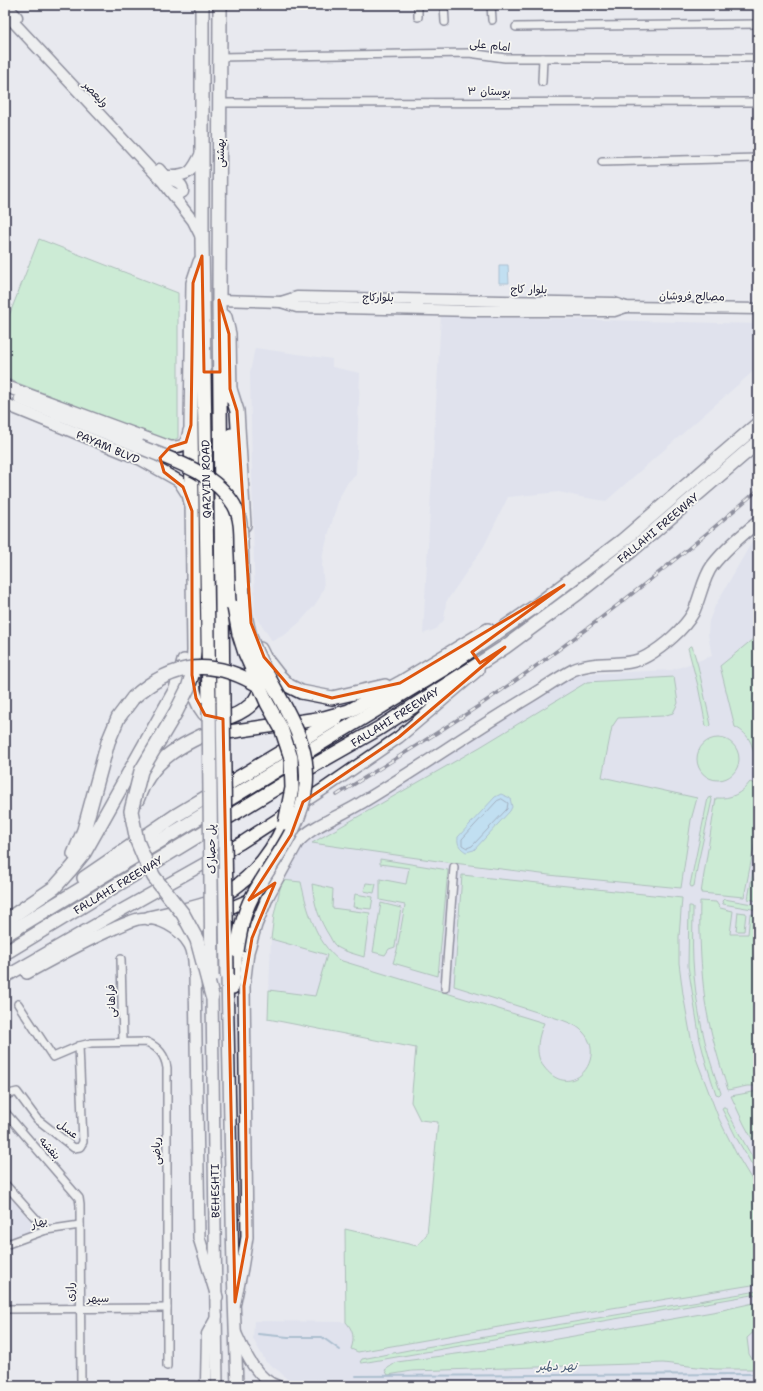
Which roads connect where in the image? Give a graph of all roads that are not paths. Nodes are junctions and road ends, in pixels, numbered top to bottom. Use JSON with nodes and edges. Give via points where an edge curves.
{"nodes":[{"id":1,"x":6,"y":5,"type":"edge"},
{"id":2,"x":202,"y":5,"type":"edge"},
{"id":3,"x":220,"y":5,"type":"edge"},
{"id":4,"x":418,"y":5,"type":"edge"},
{"id":5,"x":444,"y":5,"type":"edge"},
{"id":6,"x":491,"y":5,"type":"edge"},
{"id":7,"x":5,"y":13,"type":"edge"},
{"id":8,"x":418,"y":16,"type":"dead end"},
{"id":9,"x":492,"y":20,"type":"dead end"},
{"id":10,"x":445,"y":22,"type":"dead end"},
{"id":11,"x":758,"y":24,"type":"edge"},
{"id":12,"x":516,"y":27,"type":"dead end"},
{"id":13,"x":220,"y":57,"type":"junction"},
{"id":14,"x":542,"y":58,"type":"junction"},
{"id":15,"x":758,"y":58,"type":"edge"},
{"id":16,"x":542,"y":82,"type":"dead end"},
{"id":17,"x":758,"y":102,"type":"edge"},
{"id":18,"x":220,"y":103,"type":"junction"},
{"id":19,"x":202,"y":151,"type":"junction"},
{"id":20,"x":758,"y":158,"type":"edge"},
{"id":21,"x":602,"y":162,"type":"dead end"},
{"id":22,"x":166,"y":176,"type":"junction"},
{"id":23,"x":170,"y":191,"type":"junction"},
{"id":24,"x":202,"y":241,"type":"junction"},
{"id":25,"x":202,"y":256,"type":"junction"},
{"id":26,"x":219,"y":300,"type":"junction"},
{"id":27,"x":281,"y":302,"type":"junction"},
{"id":28,"x":626,"y":307,"type":"junction"},
{"id":29,"x":758,"y":309,"type":"edge"},
{"id":30,"x":476,"y":311,"type":"joint"},
{"id":31,"x":5,"y":386,"type":"edge"},
{"id":32,"x":230,"y":389,"type":"junction"},
{"id":33,"x":5,"y":394,"type":"edge"},
{"id":34,"x":5,"y":404,"type":"edge"},
{"id":35,"x":758,"y":424,"type":"edge"},
{"id":36,"x":191,"y":425,"type":"junction"},
{"id":37,"x":758,"y":442,"type":"edge"},
{"id":38,"x":170,"y":447,"type":"junction"},
{"id":39,"x":143,"y":449,"type":"junction"},
{"id":40,"x":164,"y":472,"type":"junction"},
{"id":41,"x":192,"y":511,"type":"junction"},
{"id":42,"x":758,"y":522,"type":"edge"},
{"id":43,"x":564,"y":585,"type":"junction"},
{"id":44,"x":194,"y":609,"type":"junction"},
{"id":45,"x":505,"y":647,"type":"junction"},
{"id":46,"x":264,"y":657,"type":"junction"},
{"id":47,"x":192,"y":675,"type":"junction"},
{"id":48,"x":400,"y":683,"type":"junction"},
{"id":49,"x":209,"y":702,"type":"joint"},
{"id":50,"x":223,"y":704,"type":"joint"},
{"id":51,"x":286,"y":709,"type":"junction"},
{"id":52,"x":349,"y":711,"type":"junction"},
{"id":53,"x":131,"y":811,"type":"junction"},
{"id":54,"x":454,"y":867,"type":"dead end"},
{"id":55,"x":275,"y":883,"type":"junction"},
{"id":56,"x":55,"y":887,"type":"junction"},
{"id":57,"x":150,"y":918,"type":"junction"},
{"id":58,"x":5,"y":922,"type":"edge"},
{"id":59,"x":5,"y":928,"type":"edge"},
{"id":60,"x":5,"y":935,"type":"edge"},
{"id":61,"x":190,"y":946,"type":"junction"},
{"id":62,"x":242,"y":952,"type":"junction"},
{"id":63,"x":5,"y":953,"type":"edge"},
{"id":64,"x":121,"y":959,"type":"dead end"},
{"id":65,"x":227,"y":975,"type":"joint"},
{"id":66,"x":5,"y":979,"type":"edge"},
{"id":67,"x":445,"y":988,"type":"dead end"},
{"id":68,"x":212,"y":996,"type":"junction"},
{"id":69,"x":18,"y":1004,"type":"dead end"},
{"id":70,"x":228,"y":1025,"type":"junction"},
{"id":71,"x":123,"y":1042,"type":"junction"},
{"id":72,"x":79,"y":1046,"type":"junction"},
{"id":73,"x":5,"y":1095,"type":"edge"},
{"id":74,"x":5,"y":1112,"type":"edge"},
{"id":75,"x":5,"y":1184,"type":"edge"},
{"id":76,"x":78,"y":1198,"type":"joint"},
{"id":77,"x":80,"y":1225,"type":"junction"},
{"id":78,"x":46,"y":1230,"type":"junction"},
{"id":79,"x":5,"y":1246,"type":"edge"},
{"id":80,"x":217,"y":1297,"type":"junction"},
{"id":81,"x":235,"y":1302,"type":"junction"},
{"id":82,"x":167,"y":1308,"type":"junction"},
{"id":83,"x":5,"y":1309,"type":"edge"},
{"id":84,"x":81,"y":1309,"type":"junction"},
{"id":85,"x":217,"y":1316,"type":"junction"},
{"id":86,"x":235,"y":1332,"type":"junction"},
{"id":87,"x":167,"y":1366,"type":"dead end"},
{"id":88,"x":81,"y":1386,"type":"edge"},
{"id":89,"x":204,"y":1386,"type":"edge"},
{"id":90,"x":217,"y":1386,"type":"edge"},
{"id":91,"x":237,"y":1386,"type":"edge"},
{"id":92,"x":273,"y":1386,"type":"edge"},
{"id":93,"x":277,"y":1386,"type":"edge"}],
"edges":[{"from":1,"to":22,"type":"street","name":"ولیعصر"},
{"from":2,"to":19,"type":"highway","name":"بهشتی"},
{"from":3,"to":13,"type":"highway","name":"بهشتی"},
{"from":4,"to":8,"type":"street"},
{"from":5,"to":10,"type":"street"},
{"from":6,"to":9,"type":"street"},
{"from":7,"to":23,"type":"street","name":"ولیعصر"},
{"from":11,"to":12,"type":"street"},
{"from":13,"to":14,"type":"street","name":"امام علی","via":[[469,53],[505,58]]},
{"from":13,"to":18,"type":"highway","name":"بهشتی"},
{"from":14,"to":15,"type":"street","name":"امام علی"},
{"from":14,"to":16,"type":"street"},
{"from":17,"to":18,"type":"street","name":"بوستان ۳"},
{"from":18,"to":26,"type":"highway","name":"بهشتی"},
{"from":19,"to":22,"type":"street","via":[[188,173],[183,176]]},
{"from":19,"to":24,"type":"highway","name":"بهشتی"},
{"from":20,"to":21,"type":"street"},
{"from":22,"to":23,"type":"street","name":"ولیعصر","via":[[181,184],[183,188],[182,194],[178,196]]},
{"from":23,"to":24,"type":"street","name":"ولیعصر","via":[[193,221]]},
{"from":24,"to":25,"type":"highway","name":"بهشتی"},
{"from":25,"to":36,"type":"highway","via":[[192,283]]},
{"from":25,"to":49,"type":"highway","name":"QAZVIN ROAD"},
{"from":26,"to":27,"type":"street"},
{"from":26,"to":32,"type":"highway","via":[[229,334]]},
{"from":26,"to":50,"type":"highway","name":"QAZVIN ROAD"},
{"from":27,"to":28,"type":"street","name":"بلوار کاج","via":[[297,297],[380,297],[614,303]]},
{"from":27,"to":30,"type":"street","name":"بلوارکاج","via":[[297,307]]},
{"from":28,"to":29,"type":"street","name":"مصالح فروشان"},
{"from":28,"to":30,"type":"street","name":"بلوار کاج","via":[[614,311]]},
{"from":31,"to":39,"type":"main road","name":"PAYAM BLVD"},
{"from":32,"to":46,"type":"highway","via":[[237,411],[251,623]]},
{"from":32,"to":57,"type":"highway","bridge":true,"via":[[234,607],[244,653],[281,728],[290,754],[292,788],[285,823],[277,840],[255,871],[243,882],[205,904]]},
{"from":33,"to":39,"type":"main road"},
{"from":34,"to":39,"type":"main road","name":"PAYAM BLVD"},
{"from":35,"to":43,"type":"highway","name":"FALLAHI FREEWAY","via":[[622,541]]},
{"from":36,"to":38,"type":"main road","via":[[186,442],[182,446]]},
{"from":36,"to":41,"type":"highway"},
{"from":37,"to":45,"type":"highway","name":"FALLAHI FREEWAY","via":[[631,551]]},
{"from":38,"to":39,"type":"main road","name":"PAYAM BLVD"},
{"from":38,"to":40,"type":"main road","via":[[160,458]]},
{"from":39,"to":40,"type":"main road","name":"PAYAM BLVD"},
{"from":39,"to":51,"type":"highway","bridge":true,"via":[[184,465],[206,478],[225,493],[235,506],[240,522],[247,623],[255,649]]},
{"from":40,"to":41,"type":"main road","name":"PAYAM BLVD","via":[[184,487]]},
{"from":41,"to":44,"type":"highway"},
{"from":42,"to":55,"type":"main road","via":[[737,539],[711,567],[693,613],[673,637],[656,650],[634,662],[589,665],[574,670],[504,711],[360,804],[303,836]]},
{"from":43,"to":48,"type":"highway"},
{"from":43,"to":60,"type":"highway","name":"FALLAHI FREEWAY","via":[[447,667]]},
{"from":44,"to":47,"type":"highway"},
{"from":44,"to":56,"type":"highway","via":[[188,626],[184,661],[176,689],[84,853]]},
{"from":45,"to":63,"type":"highway","name":"FALLAHI FREEWAY","via":[[378,728]]},
{"from":45,"to":66,"type":"main road","via":[[399,737],[318,792],[241,843]]},
{"from":46,"to":47,"type":"highway","via":[[261,691],[254,702],[245,709],[226,718],[205,715],[196,698]]},
{"from":46,"to":48,"type":"highway","via":[[288,686],[302,692],[332,698]]},
{"from":47,"to":53,"type":"highway","bridge":true,"via":[[176,712],[141,771]]},
{"from":48,"to":52,"type":"highway"},
{"from":49,"to":68,"type":"highway","name":"پل حصارک","bridge":true},
{"from":50,"to":65,"type":"highway","name":"پل حصارک","bridge":true},
{"from":51,"to":56,"type":"highway","bridge":true,"via":[[252,682],[230,672],[201,667],[166,675],[145,687],[118,718],[108,742],[78,848]]},
{"from":51,"to":62,"type":"highway","bridge":true,"via":[[300,740],[305,762],[306,786],[303,804],[291,834],[246,910],[242,923]]},
{"from":52,"to":53,"type":"highway","via":[[310,721],[201,736],[175,750],[160,762],[148,778]]},
{"from":52,"to":59,"type":"highway","via":[[175,816]]},
{"from":53,"to":68,"type":"highway","bridge":true,"via":[[137,841],[145,860],[154,877],[184,914],[197,940]]},
{"from":54,"to":67,"type":"street"},
{"from":55,"to":57,"type":"main road","via":[[256,896],[220,913],[195,918]]},
{"from":55,"to":62,"type":"main road"},
{"from":56,"to":58,"type":"highway"},
{"from":57,"to":61,"type":"main road","via":[[171,925]]},
{"from":57,"to":66,"type":"main road","via":[[137,919],[100,934],[22,976]]},
{"from":61,"to":62,"type":"main road","via":[[198,926],[220,916],[235,922],[244,940]]},
{"from":61,"to":80,"type":"main road","via":[[195,975],[199,1238]]},
{"from":62,"to":70,"type":"main road"},
{"from":62,"to":81,"type":"main road","via":[[247,1237]]},
{"from":64,"to":71,"type":"street","name":"فراهانی"},
{"from":65,"to":70,"type":"main road","name":"BEHESHTI"},
{"from":68,"to":80,"type":"main road","name":"BEHESHTI"},
{"from":69,"to":72,"type":"street","name":"ریاضی","via":[[53,1057]]},
{"from":70,"to":81,"type":"main road","name":"BEHESHTI"},
{"from":71,"to":72,"type":"street","name":"ریاضی"},
{"from":71,"to":82,"type":"street","name":"ریاضی","via":[[147,1042],[155,1046],[166,1059]]},
{"from":72,"to":73,"type":"street","name":"عسل","via":[[83,1142],[80,1147],[74,1148],[37,1119],[17,1092]]},
{"from":74,"to":76,"type":"street","name":"بنفشه"},
{"from":75,"to":78,"type":"street"},
{"from":76,"to":77,"type":"street","name":"رازی"},
{"from":77,"to":78,"type":"street","name":"بهار"},
{"from":77,"to":84,"type":"street","name":"رازی"},
{"from":78,"to":79,"type":"street","name":"بهار"},
{"from":80,"to":85,"type":"main road","name":"BEHESHTI"},
{"from":81,"to":86,"type":"main road"},
{"from":82,"to":84,"type":"street","name":"سپهر"},
{"from":82,"to":87,"type":"street","name":"ریاضی"},
{"from":83,"to":84,"type":"street","name":"سپهر"},
{"from":84,"to":88,"type":"street","name":"رازی"},
{"from":85,"to":89,"type":"street","via":[[207,1334]]},
{"from":85,"to":90,"type":"main road","name":"BEHESHTI"},
{"from":86,"to":91,"type":"main road"},
{"from":86,"to":93,"type":"street","via":[[257,1371]]},
{"from":92,"to":93,"type":"street"}]}
